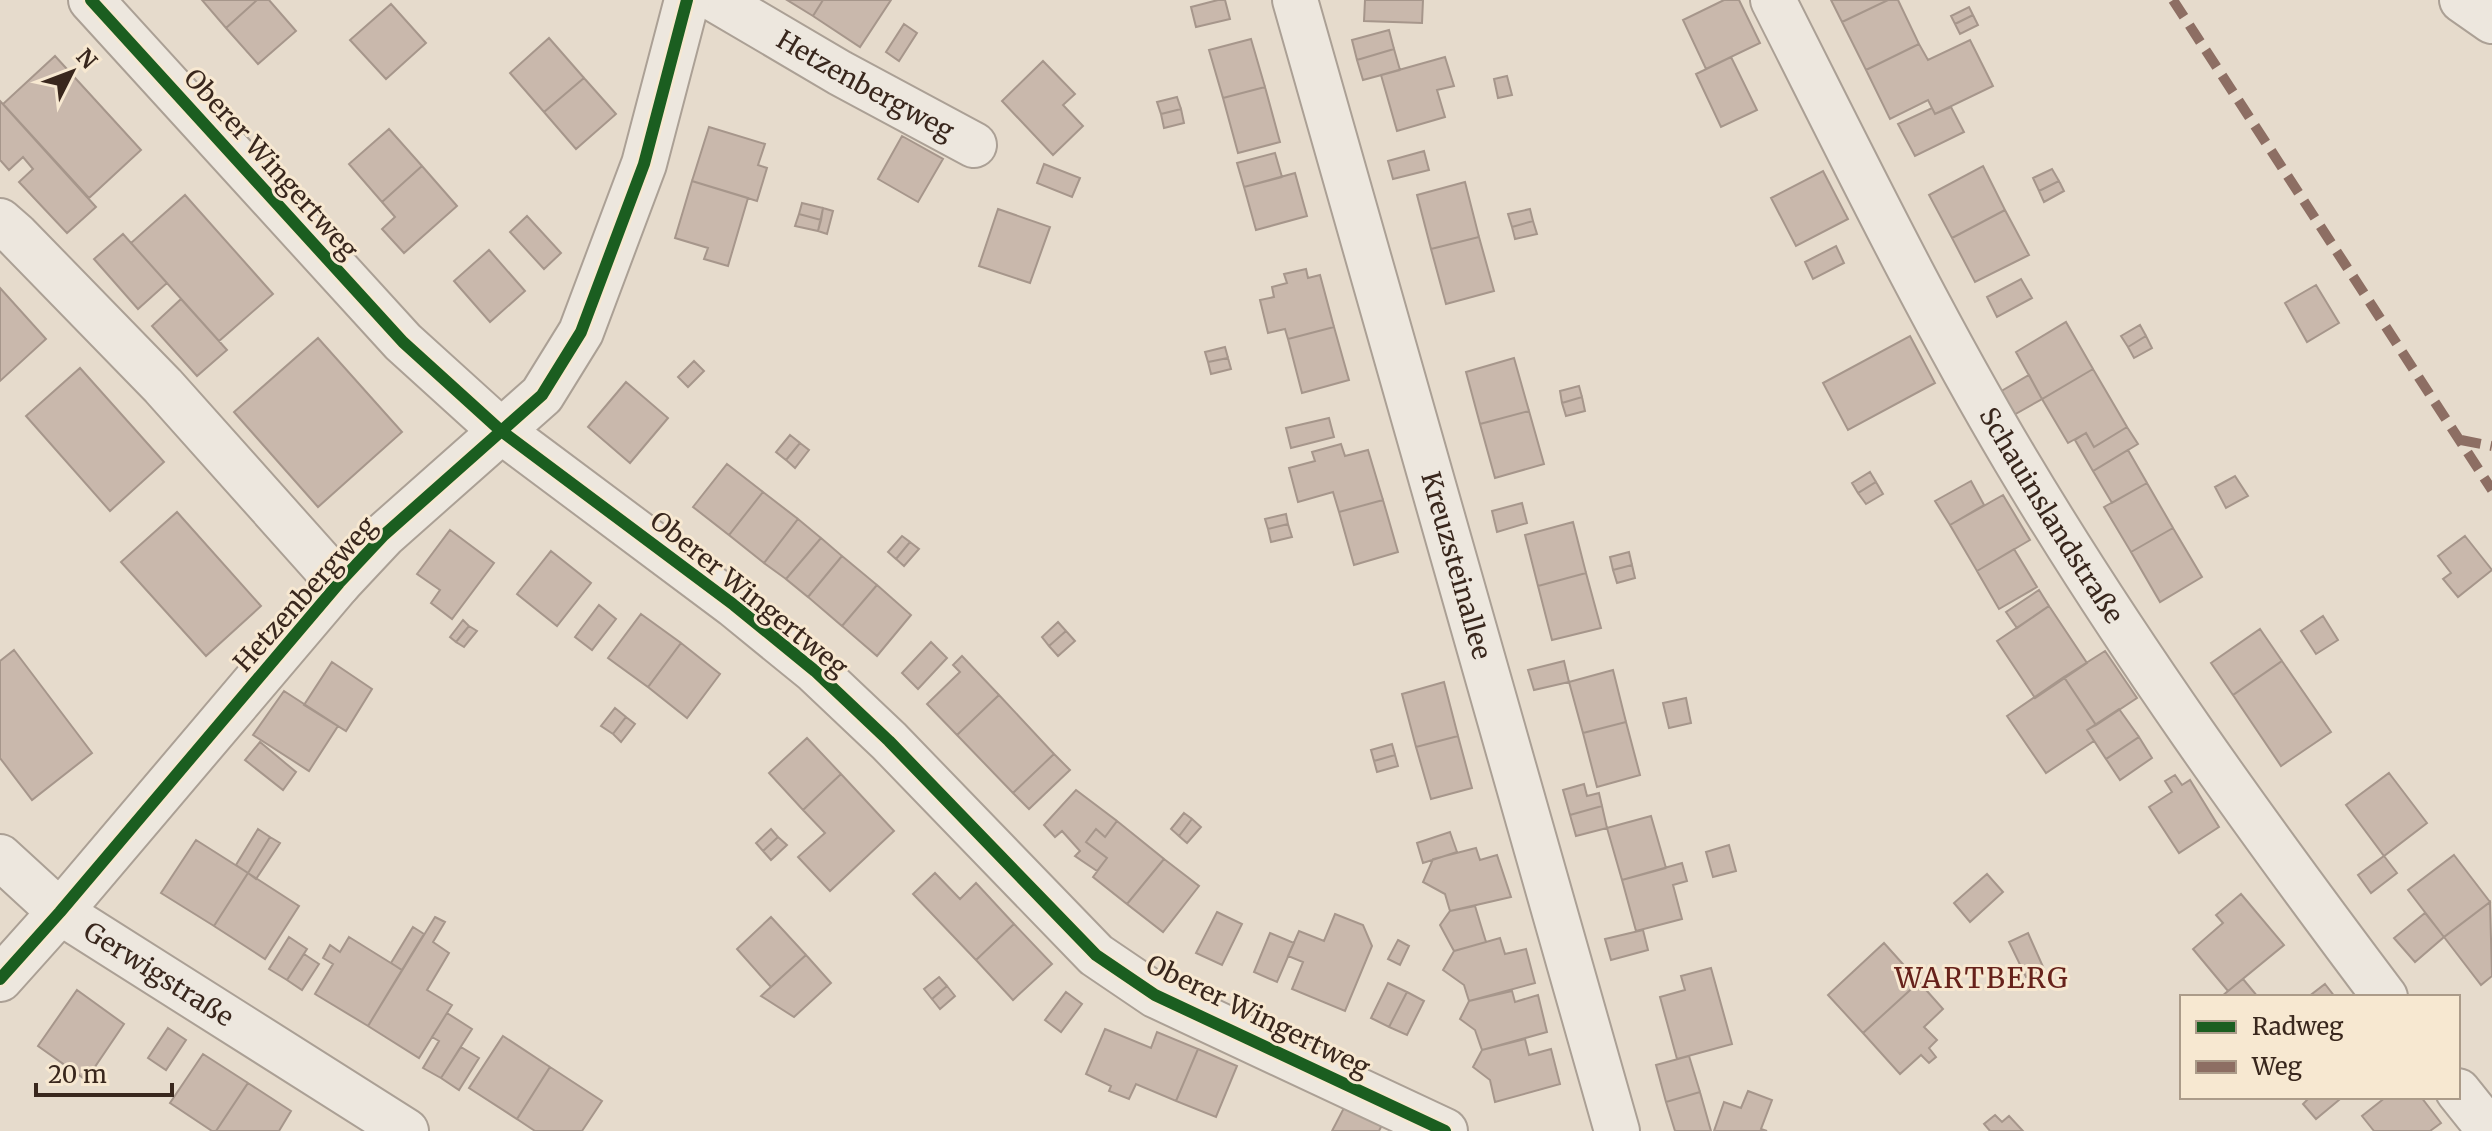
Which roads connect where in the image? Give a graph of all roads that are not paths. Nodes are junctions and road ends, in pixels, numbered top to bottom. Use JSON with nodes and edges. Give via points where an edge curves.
{"nodes":[{"id":1,"x":687,"y":0,"type":"edge"},
{"id":2,"x":716,"y":0,"type":"edge"},
{"id":3,"x":1295,"y":0,"type":"edge"},
{"id":4,"x":1773,"y":0,"type":"edge"},
{"id":5,"x":2462,"y":0,"type":"edge"},
{"id":6,"x":102,"y":4,"type":"edge"},
{"id":7,"x":2492,"y":21,"type":"edge"},
{"id":8,"x":974,"y":145,"type":"dead end"},
{"id":9,"x":0,"y":221,"type":"edge"},
{"id":10,"x":500,"y":430,"type":"junction"},
{"id":11,"x":339,"y":583,"type":"junction"},
{"id":12,"x":0,"y":857,"type":"edge"},
{"id":13,"x":60,"y":912,"type":"junction"},
{"id":14,"x":0,"y":979,"type":"edge"},
{"id":15,"x":2383,"y":995,"type":"edge"},
{"id":16,"x":2460,"y":1094,"type":"edge"},
{"id":17,"x":406,"y":1131,"type":"edge"},
{"id":18,"x":1445,"y":1131,"type":"edge"},
{"id":19,"x":1617,"y":1131,"type":"edge"},
{"id":20,"x":2490,"y":1131,"type":"edge"}],
"edges":[{"from":1,"to":10,"type":"street","name":"Hetzenbergweg","via":[[644,164],[581,332],[542,395]]},
{"from":2,"to":8,"type":"street","name":"Hetzenbergweg"},
{"from":3,"to":19,"type":"street","name":"Kreuzsteinallee"},
{"from":4,"to":15,"type":"street","name":"Schauinslandstraße","via":[[1936,318],[2107,609],[2265,838]]},
{"from":5,"to":7,"type":"street"},
{"from":6,"to":10,"type":"street","name":"Oberer Wingertweg","via":[[403,342]]},
{"from":9,"to":11,"type":"street","name":"Hetzenbergweg","via":[[163,386]]},
{"from":10,"to":11,"type":"street","name":"Hetzenbergweg"},
{"from":10,"to":18,"type":"street","name":"Oberer Wingertweg","via":[[815,671],[1096,955],[1155,995]]},
{"from":11,"to":13,"type":"street","name":"Hetzenbergweg"},
{"from":12,"to":13,"type":"street","name":"Gerwigstraße"},
{"from":13,"to":14,"type":"street","name":"Hetzenbergweg"},
{"from":13,"to":17,"type":"street","name":"Gerwigstraße"},
{"from":16,"to":20,"type":"street"}]}
